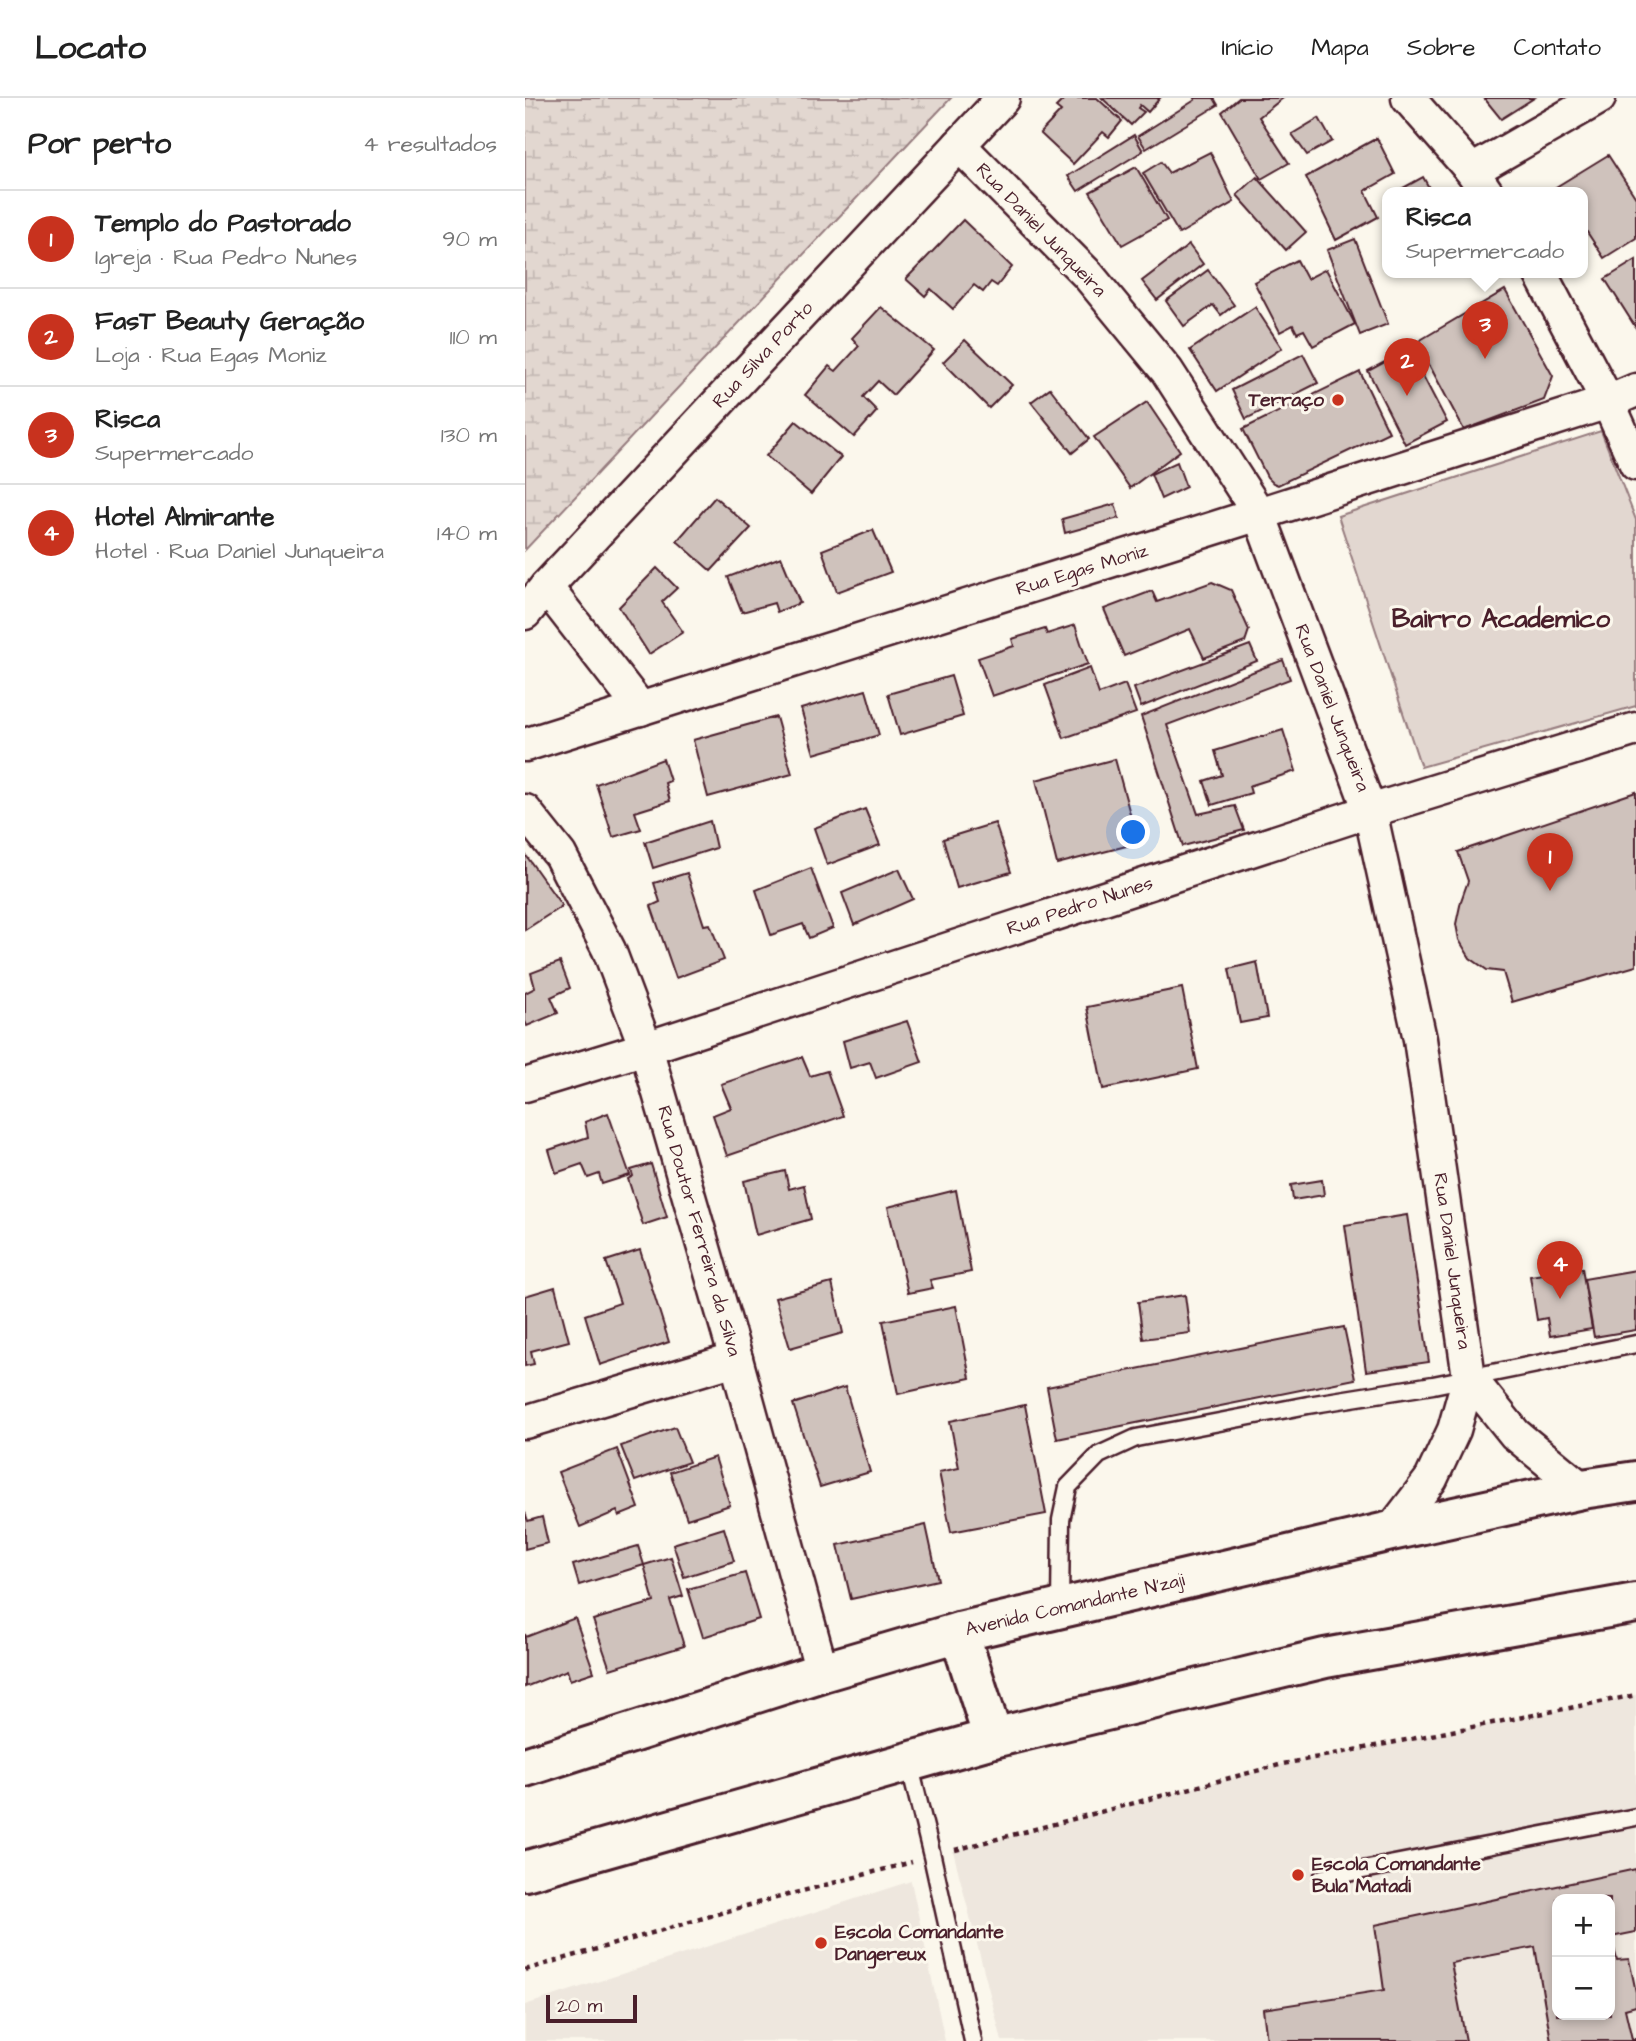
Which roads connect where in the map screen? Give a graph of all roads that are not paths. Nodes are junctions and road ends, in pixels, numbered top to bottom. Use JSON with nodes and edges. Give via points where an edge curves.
{"nodes":[{"id":1,"x":1003,"y":98,"type":"edge"},
{"id":2,"x":1408,"y":98,"type":"edge"},
{"id":3,"x":1599,"y":98,"type":"edge"},
{"id":4,"x":959,"y":145,"type":"junction"},
{"id":5,"x":1479,"y":182,"type":"edge"},
{"id":6,"x":1543,"y":278,"type":"edge"},
{"id":7,"x":1636,"y":390,"type":"edge"},
{"id":8,"x":1608,"y":402,"type":"junction"},
{"id":9,"x":1636,"y":464,"type":"edge"},
{"id":10,"x":1259,"y":514,"type":"junction"},
{"id":11,"x":546,"y":587,"type":"junction"},
{"id":12,"x":525,"y":613,"type":"edge"},
{"id":13,"x":641,"y":709,"type":"junction"},
{"id":14,"x":1636,"y":729,"type":"edge"},
{"id":15,"x":525,"y":745,"type":"edge"},
{"id":16,"x":525,"y":811,"type":"edge"},
{"id":17,"x":1370,"y":811,"type":"junction"},
{"id":18,"x":646,"y":1048,"type":"junction"},
{"id":19,"x":525,"y":1084,"type":"edge"},
{"id":20,"x":1636,"y":1344,"type":"edge"},
{"id":21,"x":736,"y":1359,"type":"junction"},
{"id":22,"x":1469,"y":1377,"type":"junction"},
{"id":23,"x":525,"y":1422,"type":"edge"},
{"id":24,"x":1636,"y":1481,"type":"edge"},
{"id":25,"x":1582,"y":1489,"type":"junction"},
{"id":26,"x":1391,"y":1531,"type":"junction"},
{"id":27,"x":1636,"y":1603,"type":"edge"},
{"id":28,"x":1061,"y":1608,"type":"junction"},
{"id":29,"x":959,"y":1632,"type":"junction"},
{"id":30,"x":823,"y":1672,"type":"junction"},
{"id":31,"x":993,"y":1738,"type":"junction"},
{"id":32,"x":909,"y":1763,"type":"junction"},
{"id":33,"x":525,"y":1767,"type":"edge"},
{"id":34,"x":1636,"y":1817,"type":"edge"},
{"id":35,"x":525,"y":1871,"type":"edge"},
{"id":36,"x":1322,"y":1878,"type":"dead end"},
{"id":37,"x":973,"y":2041,"type":"edge"}],
"edges":[{"from":1,"to":4,"type":"street","name":"Rua Silva Porto"},
{"from":2,"to":5,"type":"street"},
{"from":3,"to":5,"type":"street"},
{"from":4,"to":10,"type":"street","name":"Rua Daniel Junqueira","via":[[1088,275],[1167,371]]},
{"from":4,"to":11,"type":"street","name":"Rua Silva Porto"},
{"from":6,"to":8,"type":"street"},
{"from":7,"to":8,"type":"street","name":"Rua Egas Moniz"},
{"from":8,"to":9,"type":"street"},
{"from":8,"to":10,"type":"street","name":"Rua Egas Moniz"},
{"from":10,"to":13,"type":"street","name":"Rua Egas Moniz"},
{"from":10,"to":17,"type":"street","name":"Rua Daniel Junqueira"},
{"from":11,"to":12,"type":"street","name":"Rua Silva Porto"},
{"from":11,"to":13,"type":"street"},
{"from":13,"to":15,"type":"street","name":"Rua Egas Moniz"},
{"from":14,"to":17,"type":"street","name":"Rua Pedro Nunes"},
{"from":16,"to":18,"type":"street","name":"Rua Doutor Ferreira da Silva","via":[[560,855],[609,950]]},
{"from":17,"to":18,"type":"street","name":"Rua Pedro Nunes"},
{"from":17,"to":22,"type":"street","name":"Rua Daniel Junqueira","via":[[1420,1039]]},
{"from":18,"to":19,"type":"street","name":"Rua Pedro Nunes"},
{"from":18,"to":21,"type":"street","name":"Rua Doutor Ferreira da Silva"},
{"from":20,"to":22,"type":"lane"},
{"from":21,"to":23,"type":"street"},
{"from":21,"to":30,"type":"street","name":"Rua Doutor Ferreira da Silva"},
{"from":22,"to":25,"type":"street","via":[[1515,1434]]},
{"from":22,"to":26,"type":"street","name":"Rua Daniel Junqueira","via":[[1454,1430],[1431,1479]]},
{"from":22,"to":28,"type":"lane","via":[[1136,1438],[1099,1455],[1068,1487],[1061,1521]]},
{"from":24,"to":25,"type":"street","name":"Avenida Comandante N'zaji"},
{"from":25,"to":26,"type":"street","name":"Avenida Comandante N'zaji"},
{"from":26,"to":28,"type":"street","name":"Avenida Comandante N'zaji"},
{"from":27,"to":31,"type":"street","via":[[1325,1658]]},
{"from":28,"to":29,"type":"street","name":"Avenida Comandante N'zaji"},
{"from":29,"to":30,"type":"street","name":"Avenida Comandante N'zaji"},
{"from":29,"to":31,"type":"street"},
{"from":30,"to":33,"type":"street","name":"Avenida Comandante N'zaji"},
{"from":31,"to":32,"type":"street"},
{"from":32,"to":35,"type":"street"},
{"from":32,"to":37,"type":"lane"},
{"from":34,"to":36,"type":"lane"}]}
